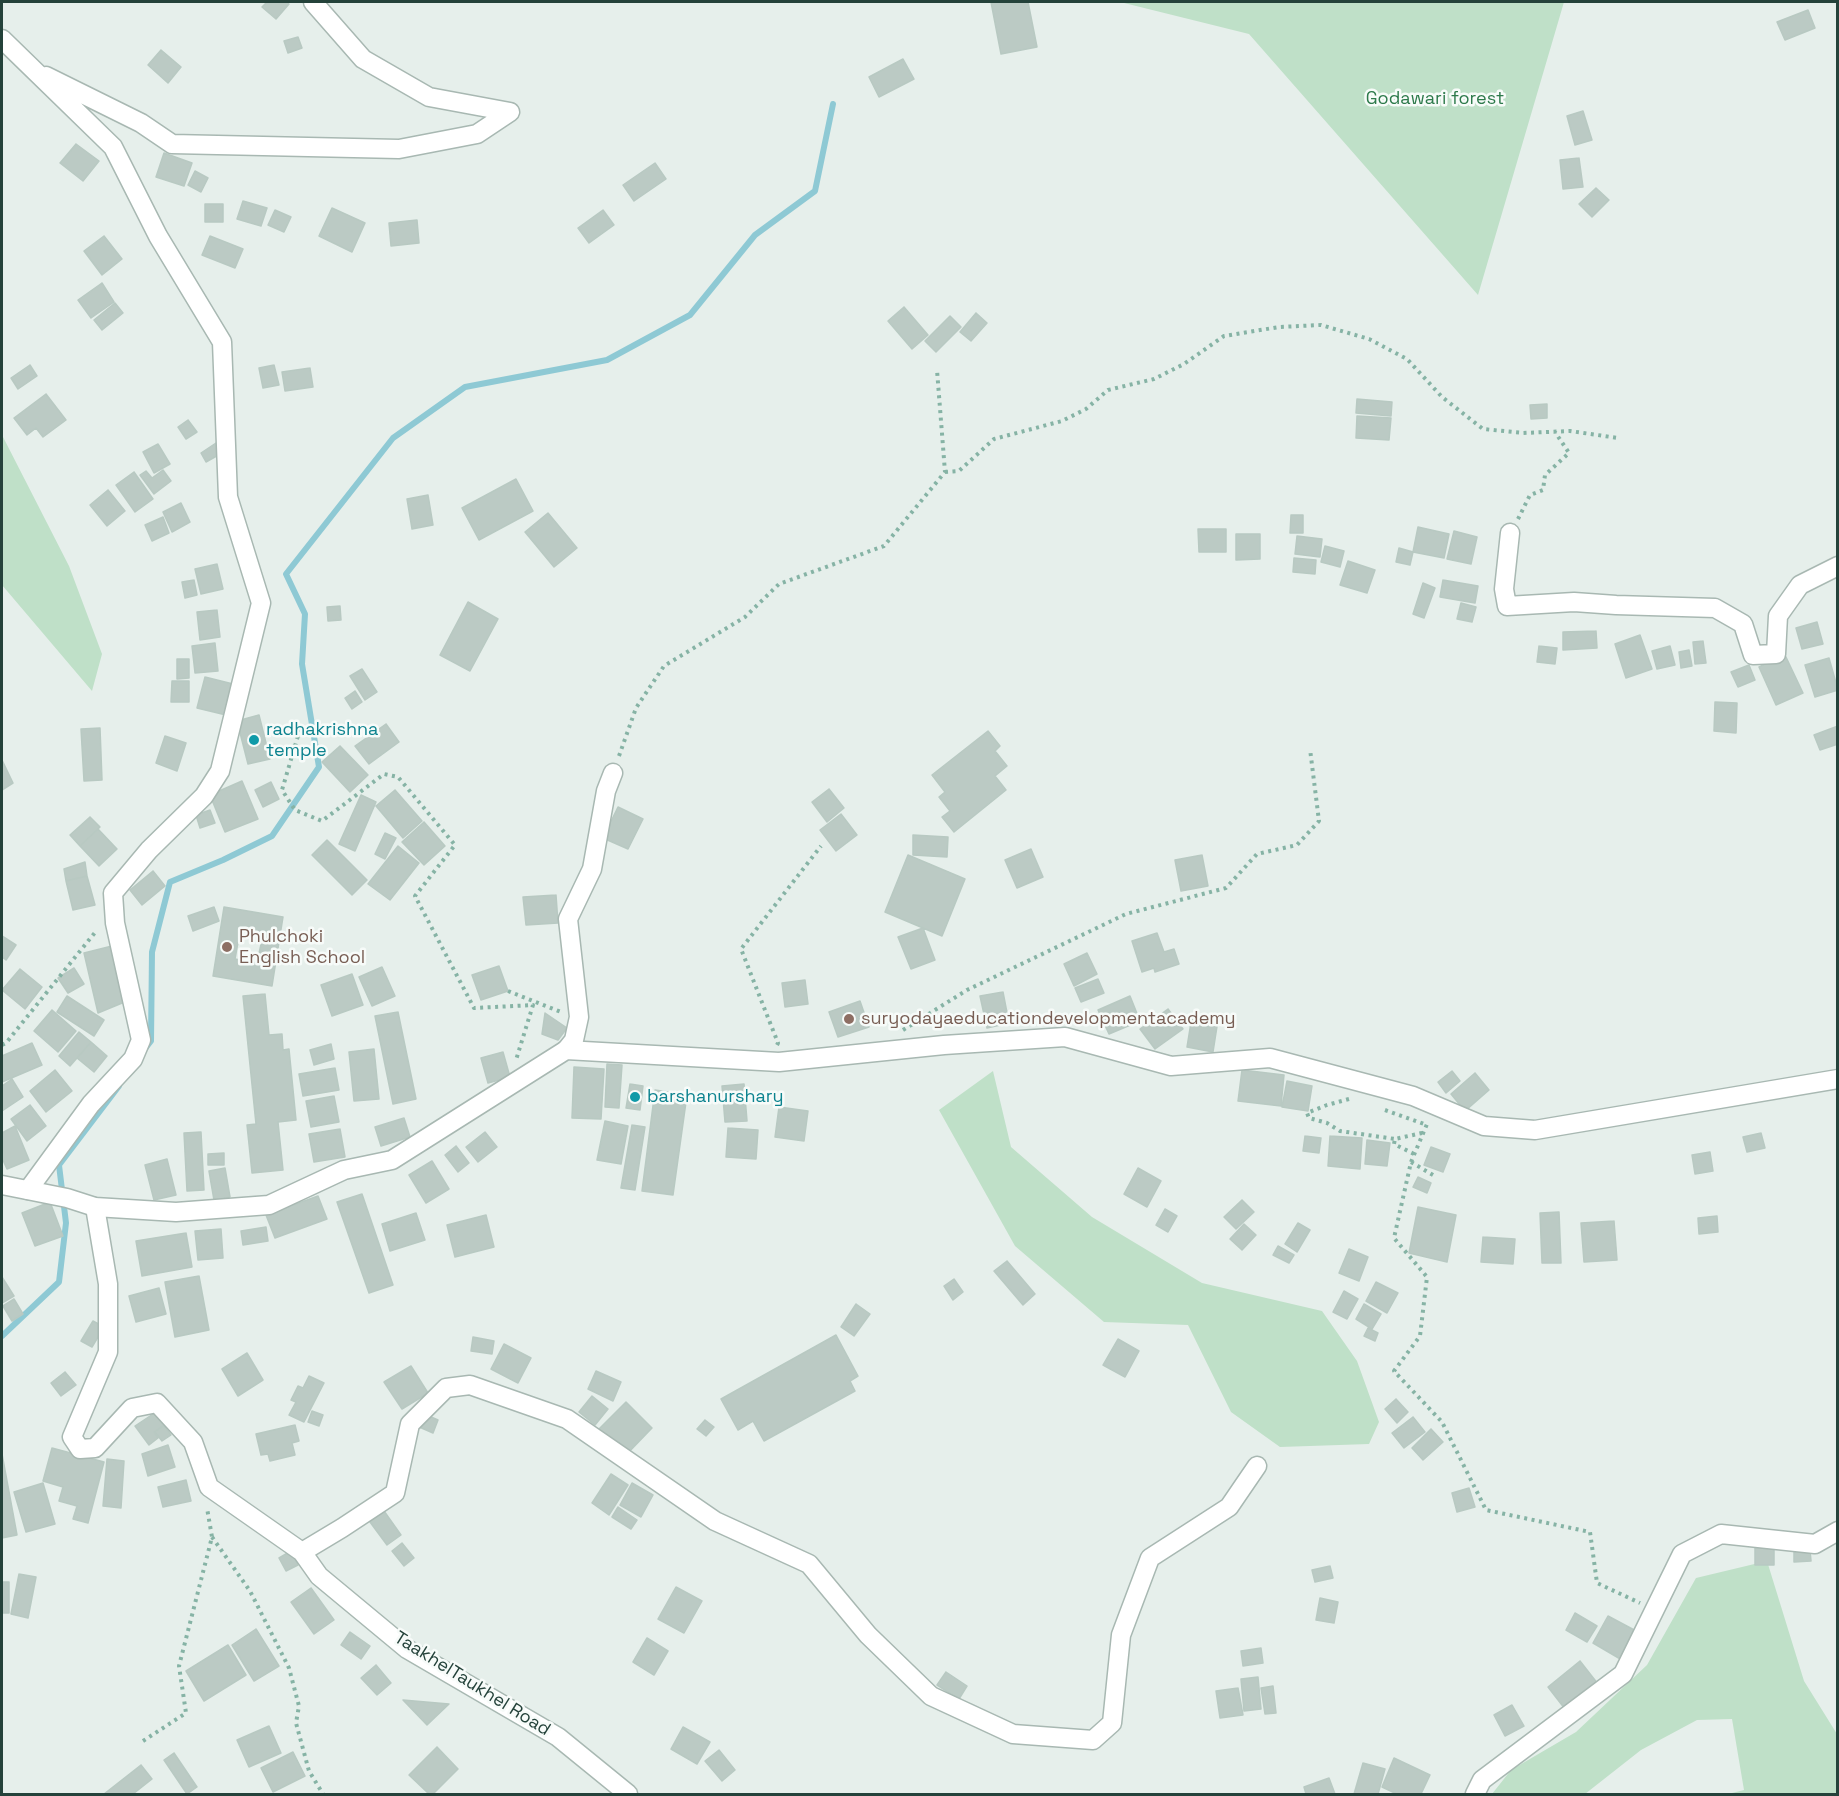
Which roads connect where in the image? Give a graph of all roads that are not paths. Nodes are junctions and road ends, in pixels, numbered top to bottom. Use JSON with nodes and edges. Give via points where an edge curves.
{"nodes":[{"id":1,"x":312,"y":2,"type":"edge"},
{"id":2,"x":2,"y":39,"type":"edge"},
{"id":3,"x":31,"y":68,"type":"junction"},
{"id":4,"x":1510,"y":533,"type":"road end"},
{"id":5,"x":1838,"y":566,"type":"edge"},
{"id":6,"x":613,"y":774,"type":"road end"},
{"id":7,"x":566,"y":1050,"type":"junction"},
{"id":8,"x":1838,"y":1079,"type":"edge"},
{"id":9,"x":2,"y":1185,"type":"edge"},
{"id":10,"x":36,"y":1191,"type":"junction"},
{"id":11,"x":95,"y":1207,"type":"junction"},
{"id":12,"x":1257,"y":1466,"type":"dead end"},
{"id":13,"x":1838,"y":1531,"type":"edge"},
{"id":14,"x":302,"y":1552,"type":"junction"},
{"id":15,"x":628,"y":1794,"type":"edge"},
{"id":16,"x":1475,"y":1794,"type":"edge"}],
"edges":[{"from":1,"to":3,"type":"street","via":[[363,59],[400,81],[429,96],[510,112],[477,134],[399,149],[172,144],[141,123]]},
{"from":2,"to":3,"type":"street"},
{"from":3,"to":10,"type":"street","via":[[113,147],[158,236],[222,342],[228,497],[261,603],[220,771],[204,796],[149,850],[113,893],[141,1040],[133,1059],[91,1104]]},
{"from":4,"to":5,"type":"street","via":[[1504,589],[1507,606],[1574,602],[1715,608],[1743,624],[1753,655],[1776,654],[1778,616],[1800,585]]},
{"from":6,"to":7,"type":"street","via":[[606,791],[592,869],[568,919],[579,1017],[574,1040]]},
{"from":7,"to":8,"type":"street","via":[[779,1062],[1065,1037],[1171,1066],[1270,1058],[1413,1096],[1484,1126],[1535,1130]]},
{"from":7,"to":11,"type":"street","via":[[392,1160],[344,1170],[269,1205],[176,1212]]},
{"from":9,"to":10,"type":"street"},
{"from":10,"to":11,"type":"street"},
{"from":11,"to":14,"type":"street","name":"TaakhelTaukhel Road","via":[[108,1284],[108,1352],[72,1437],[80,1449],[95,1448],[132,1408],[157,1402],[194,1442],[209,1487]]},
{"from":12,"to":14,"type":"street","via":[[1228,1507],[1150,1558],[1121,1635],[1112,1723],[1093,1740],[1013,1734],[930,1696],[868,1635],[809,1564],[715,1521],[567,1419],[471,1385],[446,1388],[410,1424],[395,1493]]},
{"from":13,"to":16,"type":"street","via":[[1815,1544],[1721,1534],[1682,1554],[1623,1674],[1482,1780]]},
{"from":14,"to":15,"type":"street","name":"TaakhelTaukhel Road","via":[[319,1576],[407,1648],[558,1737]]}]}
